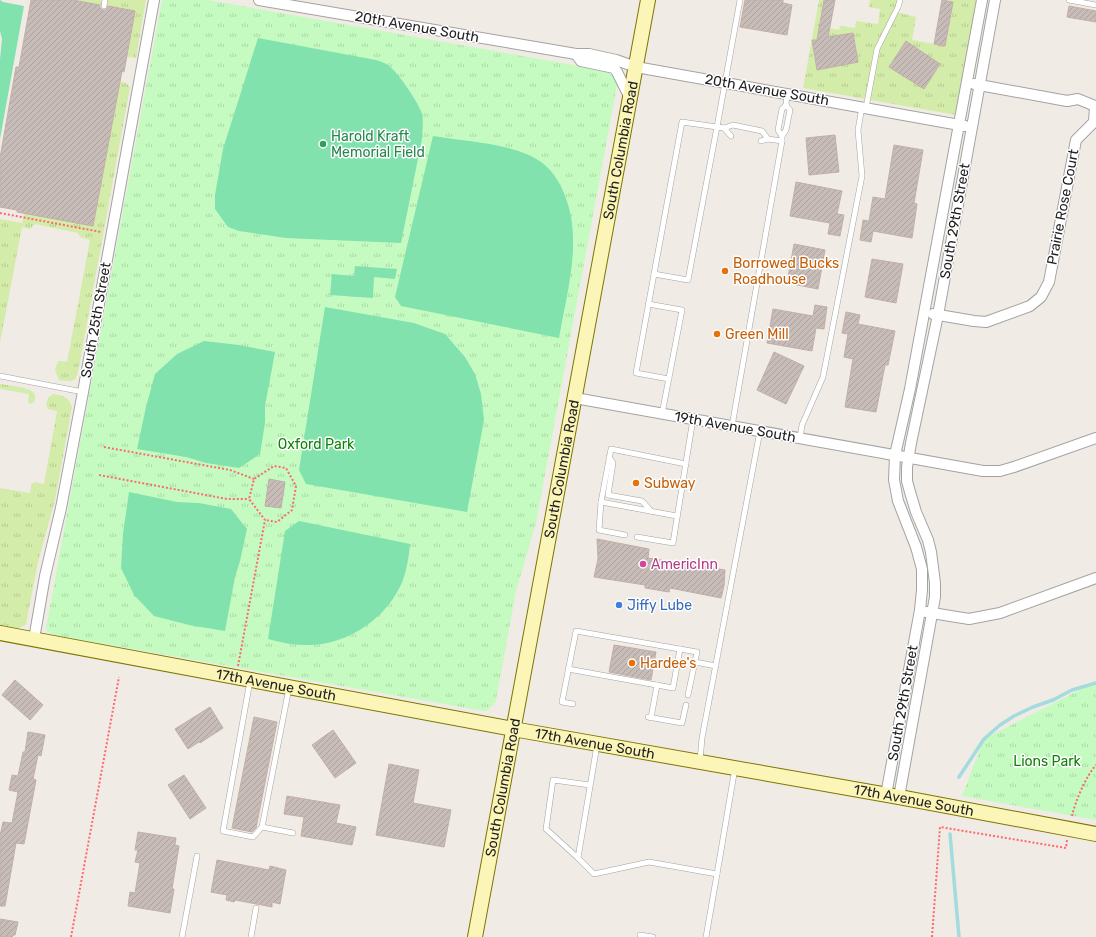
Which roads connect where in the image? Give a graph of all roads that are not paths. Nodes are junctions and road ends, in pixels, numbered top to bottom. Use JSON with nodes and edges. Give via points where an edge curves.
{"nodes":[{"id":1,"x":154,"y":0,"type":"edge"},
{"id":2,"x":259,"y":0,"type":"edge"},
{"id":3,"x":648,"y":0,"type":"edge"},
{"id":4,"x":740,"y":0,"type":"edge"},
{"id":5,"x":900,"y":0,"type":"edge"},
{"id":6,"x":982,"y":0,"type":"edge"},
{"id":7,"x":995,"y":0,"type":"edge"},
{"id":8,"x":1069,"y":0,"type":"edge"},
{"id":9,"x":1096,"y":5,"type":"edge"},
{"id":10,"x":576,"y":54,"type":"junction"},
{"id":11,"x":636,"y":67,"type":"junction"},
{"id":12,"x":725,"y":82,"type":"junction"},
{"id":13,"x":966,"y":82,"type":"junction"},
{"id":14,"x":980,"y":85,"type":"junction"},
{"id":15,"x":787,"y":94,"type":"junction"},
{"id":16,"x":630,"y":98,"type":"junction"},
{"id":17,"x":786,"y":105,"type":"junction"},
{"id":18,"x":864,"y":108,"type":"junction"},
{"id":19,"x":959,"y":124,"type":"junction"},
{"id":20,"x":717,"y":127,"type":"junction"},
{"id":21,"x":972,"y":127,"type":"junction"},
{"id":22,"x":724,"y":128,"type":"junction"},
{"id":23,"x":731,"y":136,"type":"dead end"},
{"id":24,"x":782,"y":138,"type":"junction"},
{"id":25,"x":768,"y":139,"type":"junction"},
{"id":26,"x":760,"y":141,"type":"dead end"},
{"id":27,"x":654,"y":274,"type":"junction"},
{"id":28,"x":648,"y":304,"type":"junction"},
{"id":29,"x":924,"y":312,"type":"junction"},
{"id":30,"x":938,"y":315,"type":"junction"},
{"id":31,"x":0,"y":376,"type":"edge"},
{"id":32,"x":669,"y":379,"type":"junction"},
{"id":33,"x":83,"y":392,"type":"junction"},
{"id":34,"x":575,"y":398,"type":"junction"},
{"id":35,"x":662,"y":414,"type":"junction"},
{"id":36,"x":693,"y":419,"type":"junction"},
{"id":37,"x":732,"y":426,"type":"junction"},
{"id":38,"x":760,"y":431,"type":"junction"},
{"id":39,"x":800,"y":438,"type":"junction"},
{"id":40,"x":1096,"y":438,"type":"edge"},
{"id":41,"x":895,"y":455,"type":"junction"},
{"id":42,"x":610,"y":457,"type":"junction"},
{"id":43,"x":909,"y":458,"type":"junction"},
{"id":44,"x":686,"y":464,"type":"junction"},
{"id":45,"x":601,"y":502,"type":"junction"},
{"id":46,"x":651,"y":512,"type":"junction"},
{"id":47,"x":677,"y":516,"type":"junction"},
{"id":48,"x":625,"y":535,"type":"dead end"},
{"id":49,"x":637,"y":537,"type":"dead end"},
{"id":50,"x":1096,"y":578,"type":"edge"},
{"id":51,"x":920,"y":610,"type":"junction"},
{"id":52,"x":932,"y":613,"type":"junction"},
{"id":53,"x":0,"y":633,"type":"edge"},
{"id":54,"x":34,"y":639,"type":"junction"},
{"id":55,"x":680,"y":649,"type":"junction"},
{"id":56,"x":695,"y":662,"type":"junction"},
{"id":57,"x":716,"y":666,"type":"junction"},
{"id":58,"x":568,"y":669,"type":"junction"},
{"id":59,"x":250,"y":680,"type":"junction"},
{"id":60,"x":657,"y":685,"type":"junction"},
{"id":61,"x":289,"y":687,"type":"junction"},
{"id":62,"x":688,"y":695,"type":"dead end"},
{"id":63,"x":573,"y":704,"type":"dead end"},
{"id":64,"x":686,"y":705,"type":"dead end"},
{"id":65,"x":513,"y":730,"type":"junction"},
{"id":66,"x":597,"y":744,"type":"junction"},
{"id":67,"x":700,"y":762,"type":"junction"},
{"id":68,"x":735,"y":768,"type":"junction"},
{"id":69,"x":590,"y":785,"type":"junction"},
{"id":70,"x":892,"y":796,"type":"junction"},
{"id":71,"x":262,"y":827,"type":"junction"},
{"id":72,"x":294,"y":833,"type":"dead end"},
{"id":73,"x":1096,"y":834,"type":"edge"},
{"id":74,"x":197,"y":856,"type":"dead end"},
{"id":75,"x":578,"y":858,"type":"junction"},
{"id":76,"x":717,"y":874,"type":"junction"},
{"id":77,"x":256,"y":908,"type":"dead end"},
{"id":78,"x":640,"y":935,"type":"dead end"},
{"id":79,"x":182,"y":937,"type":"edge"},
{"id":80,"x":251,"y":937,"type":"edge"},
{"id":81,"x":475,"y":937,"type":"edge"},
{"id":82,"x":652,"y":937,"type":"edge"},
{"id":83,"x":706,"y":937,"type":"edge"}],
"edges":[{"from":1,"to":33,"type":"street","name":"South 25th Street"},
{"from":2,"to":10,"type":"street","name":"20th Avenue South"},
{"from":3,"to":11,"type":"street","name":"South Columbia Road"},
{"from":4,"to":12,"type":"lane"},
{"from":5,"to":18,"type":"lane","via":[[877,49]]},
{"from":6,"to":13,"type":"street","name":"South 29th Street"},
{"from":7,"to":14,"type":"street","name":"South 29th Street"},
{"from":8,"to":9,"type":"lane"},
{"from":10,"to":11,"type":"street","name":"20th Avenue South","via":[[589,54]]},
{"from":10,"to":16,"type":"street","name":"20th Avenue South","via":[[581,61],[614,68]]},
{"from":11,"to":12,"type":"street","name":"20th Avenue South"},
{"from":11,"to":16,"type":"street","name":"South Columbia Road"},
{"from":12,"to":15,"type":"street","name":"20th Avenue South"},
{"from":12,"to":20,"type":"lane"},
{"from":13,"to":14,"type":"street"},
{"from":13,"to":19,"type":"street","name":"South 29th Street"},
{"from":14,"to":21,"type":"street","name":"South 29th Street"},
{"from":14,"to":30,"type":"street","name":"Prairie Rose Court","via":[[1067,101],[1078,99],[1095,106],[1094,122],[1076,140],[1049,282],[1042,297],[1030,306],[986,322]]},
{"from":15,"to":17,"type":"lane"},
{"from":15,"to":18,"type":"street","name":"20th Avenue South"},
{"from":16,"to":34,"type":"street","name":"South Columbia Road"},
{"from":17,"to":24,"type":"lane","via":[[790,110]]},
{"from":17,"to":24,"type":"lane","via":[[782,109],[778,130]]},
{"from":18,"to":19,"type":"street","name":"20th Avenue South"},
{"from":18,"to":39,"type":"lane","via":[[858,130],[862,176],[823,377],[802,425]]},
{"from":19,"to":21,"type":"street"},
{"from":19,"to":29,"type":"street","name":"South 29th Street"},
{"from":20,"to":22,"type":"lane"},
{"from":20,"to":27,"type":"lane","via":[[682,122]]},
{"from":20,"to":27,"type":"lane","via":[[688,280]]},
{"from":21,"to":30,"type":"street","name":"South 29th Street"},
{"from":22,"to":23,"type":"lane"},
{"from":22,"to":25,"type":"lane","via":[[733,125],[762,131]]},
{"from":24,"to":25,"type":"lane"},
{"from":24,"to":37,"type":"lane"},
{"from":25,"to":26,"type":"lane"},
{"from":27,"to":28,"type":"lane"},
{"from":28,"to":32,"type":"lane","via":[[636,372]]},
{"from":28,"to":32,"type":"lane","via":[[682,310]]},
{"from":29,"to":30,"type":"street"},
{"from":29,"to":41,"type":"street","name":"South 29th Street"},
{"from":30,"to":43,"type":"street","name":"South 29th Street"},
{"from":31,"to":33,"type":"lane"},
{"from":32,"to":35,"type":"lane"},
{"from":33,"to":54,"type":"street","name":"South 25th Street"},
{"from":34,"to":35,"type":"street","name":"19th Avenue South"},
{"from":34,"to":65,"type":"street","name":"South Columbia Road"},
{"from":35,"to":36,"type":"street","name":"19th Avenue South"},
{"from":36,"to":37,"type":"street","name":"19th Avenue South"},
{"from":36,"to":44,"type":"lane"},
{"from":37,"to":38,"type":"street","name":"19th Avenue South"},
{"from":38,"to":39,"type":"street","name":"19th Avenue South"},
{"from":38,"to":57,"type":"lane"},
{"from":39,"to":41,"type":"street","name":"19th Avenue South"},
{"from":40,"to":43,"type":"street","via":[[1000,471]]},
{"from":41,"to":43,"type":"street"},
{"from":41,"to":51,"type":"street","name":"South 29th Street","via":[[894,480],[898,501],[922,569]]},
{"from":42,"to":44,"type":"lane","via":[[611,449]]},
{"from":42,"to":45,"type":"lane"},
{"from":42,"to":46,"type":"lane","via":[[613,463],[608,494],[642,501]]},
{"from":43,"to":52,"type":"street","name":"South 29th Street","via":[[907,481],[928,540],[934,567],[935,597]]},
{"from":44,"to":47,"type":"lane"},
{"from":45,"to":46,"type":"lane"},
{"from":45,"to":48,"type":"lane","via":[[599,530]]},
{"from":46,"to":47,"type":"lane"},
{"from":47,"to":49,"type":"lane","via":[[673,543]]},
{"from":50,"to":52,"type":"street","via":[[1000,613],[969,619]]},
{"from":51,"to":52,"type":"street"},
{"from":51,"to":70,"type":"street","name":"South 29th Street"},
{"from":52,"to":70,"type":"street","name":"South 29th Street"},
{"from":53,"to":54,"type":"street","name":"17th Avenue South"},
{"from":54,"to":59,"type":"street","name":"17th Avenue South"},
{"from":55,"to":56,"type":"lane","via":[[697,652]]},
{"from":55,"to":58,"type":"lane","via":[[576,631]]},
{"from":55,"to":60,"type":"lane","via":[[673,688]]},
{"from":56,"to":57,"type":"lane"},
{"from":56,"to":62,"type":"lane"},
{"from":57,"to":67,"type":"lane"},
{"from":58,"to":60,"type":"lane"},
{"from":58,"to":63,"type":"lane","via":[[562,702]]},
{"from":59,"to":61,"type":"street","name":"17th Avenue South"},
{"from":59,"to":71,"type":"lane","via":[[223,831],[253,837]]},
{"from":60,"to":64,"type":"lane","via":[[649,717],[682,723]]},
{"from":61,"to":65,"type":"street","name":"17th Avenue South"},
{"from":61,"to":71,"type":"lane"},
{"from":65,"to":66,"type":"street","name":"17th Avenue South"},
{"from":65,"to":81,"type":"street","name":"South Columbia Road"},
{"from":66,"to":67,"type":"street","name":"17th Avenue South"},
{"from":66,"to":69,"type":"lane"},
{"from":67,"to":68,"type":"street","name":"17th Avenue South"},
{"from":68,"to":70,"type":"street","name":"17th Avenue South"},
{"from":68,"to":76,"type":"lane"},
{"from":69,"to":75,"type":"lane"},
{"from":69,"to":75,"type":"lane","via":[[554,780],[546,829]]},
{"from":70,"to":73,"type":"street","name":"17th Avenue South"},
{"from":71,"to":72,"type":"lane"},
{"from":74,"to":79,"type":"lane"},
{"from":75,"to":76,"type":"lane","via":[[594,874],[649,862]]},
{"from":76,"to":83,"type":"lane"},
{"from":77,"to":80,"type":"lane"},
{"from":78,"to":82,"type":"lane"}]}
